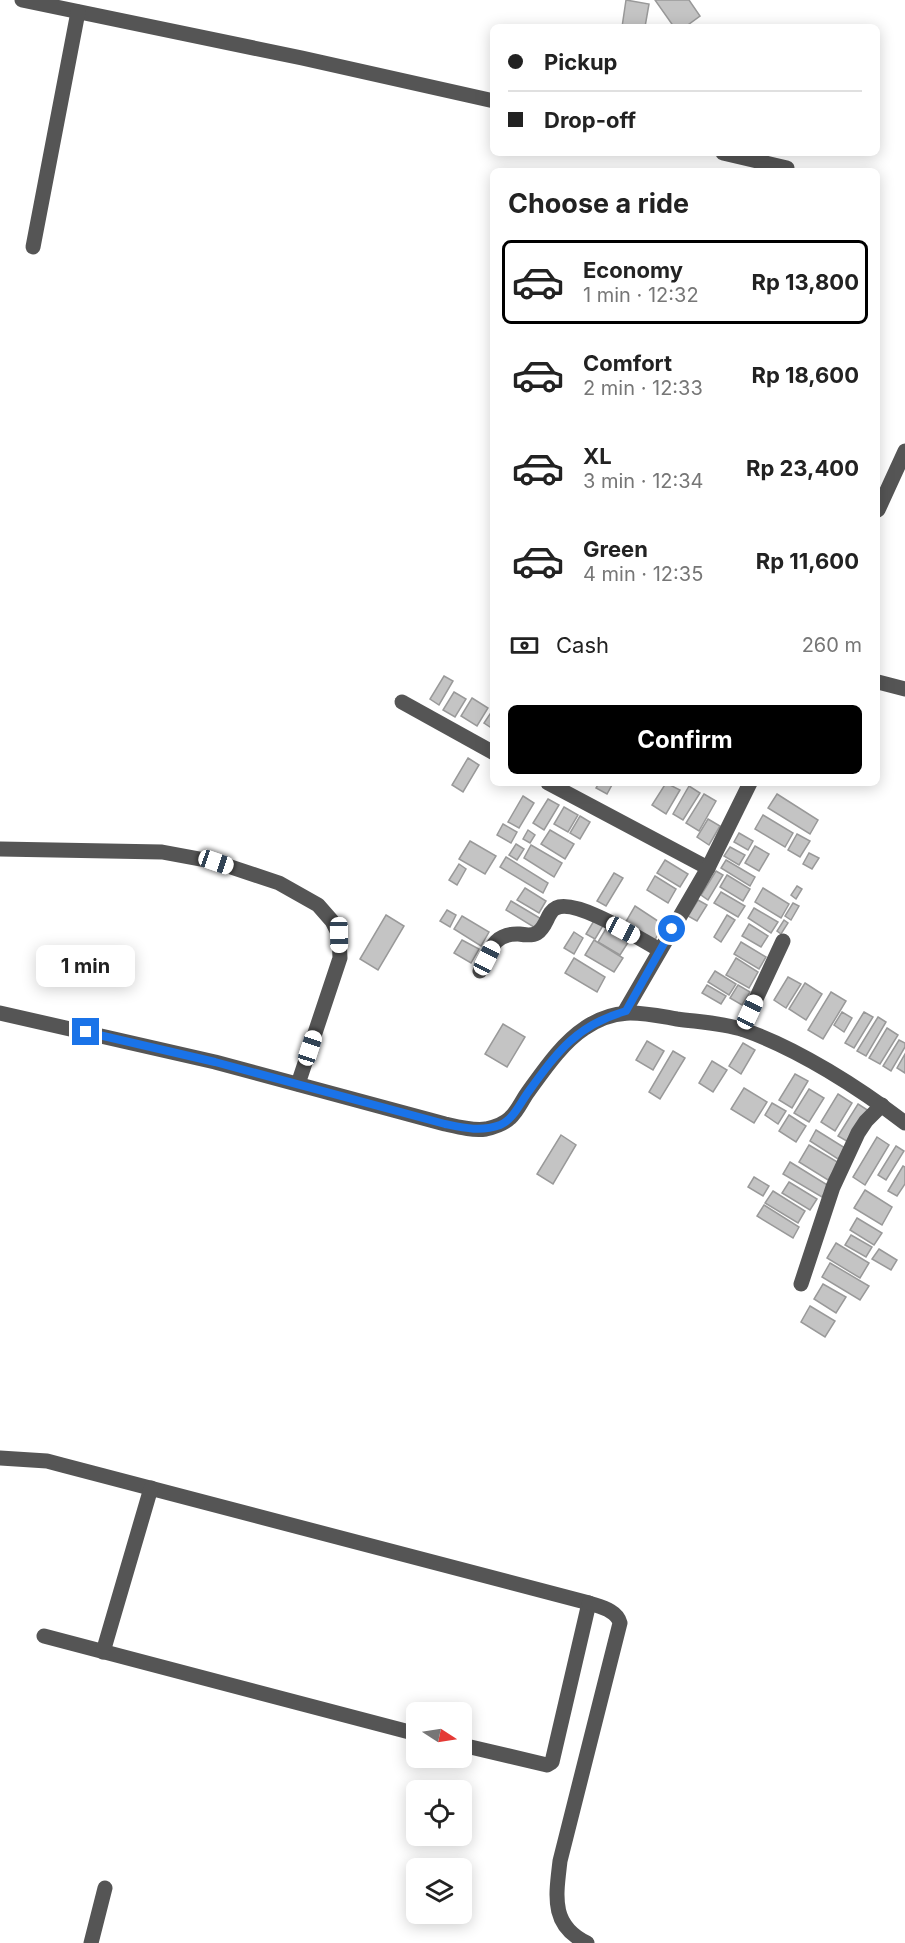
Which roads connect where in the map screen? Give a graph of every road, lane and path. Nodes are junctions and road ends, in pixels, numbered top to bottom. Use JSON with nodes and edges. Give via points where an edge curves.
{"nodes":[{"id":1,"x":22,"y":0,"type":"edge"},
{"id":2,"x":78,"y":12,"type":"junction"},
{"id":3,"x":490,"y":100,"type":"edge"},
{"id":4,"x":736,"y":156,"type":"edge"},
{"id":5,"x":787,"y":168,"type":"dead end"},
{"id":6,"x":33,"y":247,"type":"dead end"},
{"id":7,"x":905,"y":451,"type":"edge"},
{"id":8,"x":880,"y":506,"type":"edge"},
{"id":9,"x":880,"y":683,"type":"edge"},
{"id":10,"x":905,"y":689,"type":"edge"},
{"id":11,"x":402,"y":702,"type":"dead end"},
{"id":12,"x":490,"y":751,"type":"edge"},
{"id":13,"x":554,"y":786,"type":"edge"},
{"id":14,"x":749,"y":786,"type":"edge"},
{"id":15,"x":0,"y":849,"type":"edge"},
{"id":16,"x":708,"y":868,"type":"junction"},
{"id":17,"x":783,"y":941,"type":"dead end"},
{"id":18,"x":660,"y":950,"type":"junction"},
{"id":19,"x":480,"y":972,"type":"dead end"},
{"id":20,"x":626,"y":1011,"type":"junction"},
{"id":21,"x":0,"y":1012,"type":"edge"},
{"id":22,"x":742,"y":1029,"type":"junction"},
{"id":23,"x":298,"y":1084,"type":"junction"},
{"id":24,"x":882,"y":1105,"type":"junction"},
{"id":25,"x":905,"y":1123,"type":"edge"},
{"id":26,"x":801,"y":1284,"type":"dead end"},
{"id":27,"x":6,"y":1458,"type":"edge"},
{"id":28,"x":151,"y":1488,"type":"junction"},
{"id":29,"x":589,"y":1603,"type":"junction"},
{"id":30,"x":44,"y":1636,"type":"dead end"},
{"id":31,"x":103,"y":1652,"type":"junction"},
{"id":32,"x":406,"y":1731,"type":"edge"},
{"id":33,"x":472,"y":1747,"type":"edge"},
{"id":34,"x":105,"y":1888,"type":"dead end"},
{"id":35,"x":91,"y":1943,"type":"edge"},
{"id":36,"x":587,"y":1943,"type":"edge"}],
"edges":[{"from":1,"to":2,"type":"street"},
{"from":2,"to":3,"type":"street"},
{"from":2,"to":6,"type":"street"},
{"from":4,"to":5,"type":"street"},
{"from":7,"to":8,"type":"street"},
{"from":9,"to":10,"type":"street"},
{"from":11,"to":12,"type":"street"},
{"from":13,"to":16,"type":"street"},
{"from":14,"to":16,"type":"street"},
{"from":15,"to":23,"type":"street","via":[[162,852],[216,862],[279,884],[318,905],[339,935],[340,958]]},
{"from":16,"to":18,"type":"street"},
{"from":17,"to":22,"type":"street"},
{"from":18,"to":19,"type":"street","via":[[585,909],[563,905],[553,910],[537,933],[502,936]]},
{"from":18,"to":20,"type":"street"},
{"from":20,"to":22,"type":"street"},
{"from":20,"to":23,"type":"street","via":[[585,1028],[566,1043],[512,1117],[485,1129],[445,1124]]},
{"from":21,"to":23,"type":"street"},
{"from":22,"to":24,"type":"street","via":[[800,1055]]},
{"from":24,"to":25,"type":"street"},
{"from":24,"to":26,"type":"street","via":[[858,1133],[833,1187]]},
{"from":27,"to":28,"type":"street","via":[[47,1461]]},
{"from":28,"to":29,"type":"street"},
{"from":28,"to":31,"type":"street"},
{"from":29,"to":33,"type":"street","via":[[552,1762],[548,1766]]},
{"from":29,"to":36,"type":"street","via":[[612,1612],[620,1623],[560,1862],[556,1894],[566,1929]]},
{"from":30,"to":31,"type":"street"},
{"from":31,"to":32,"type":"street"},
{"from":34,"to":35,"type":"street"}]}
